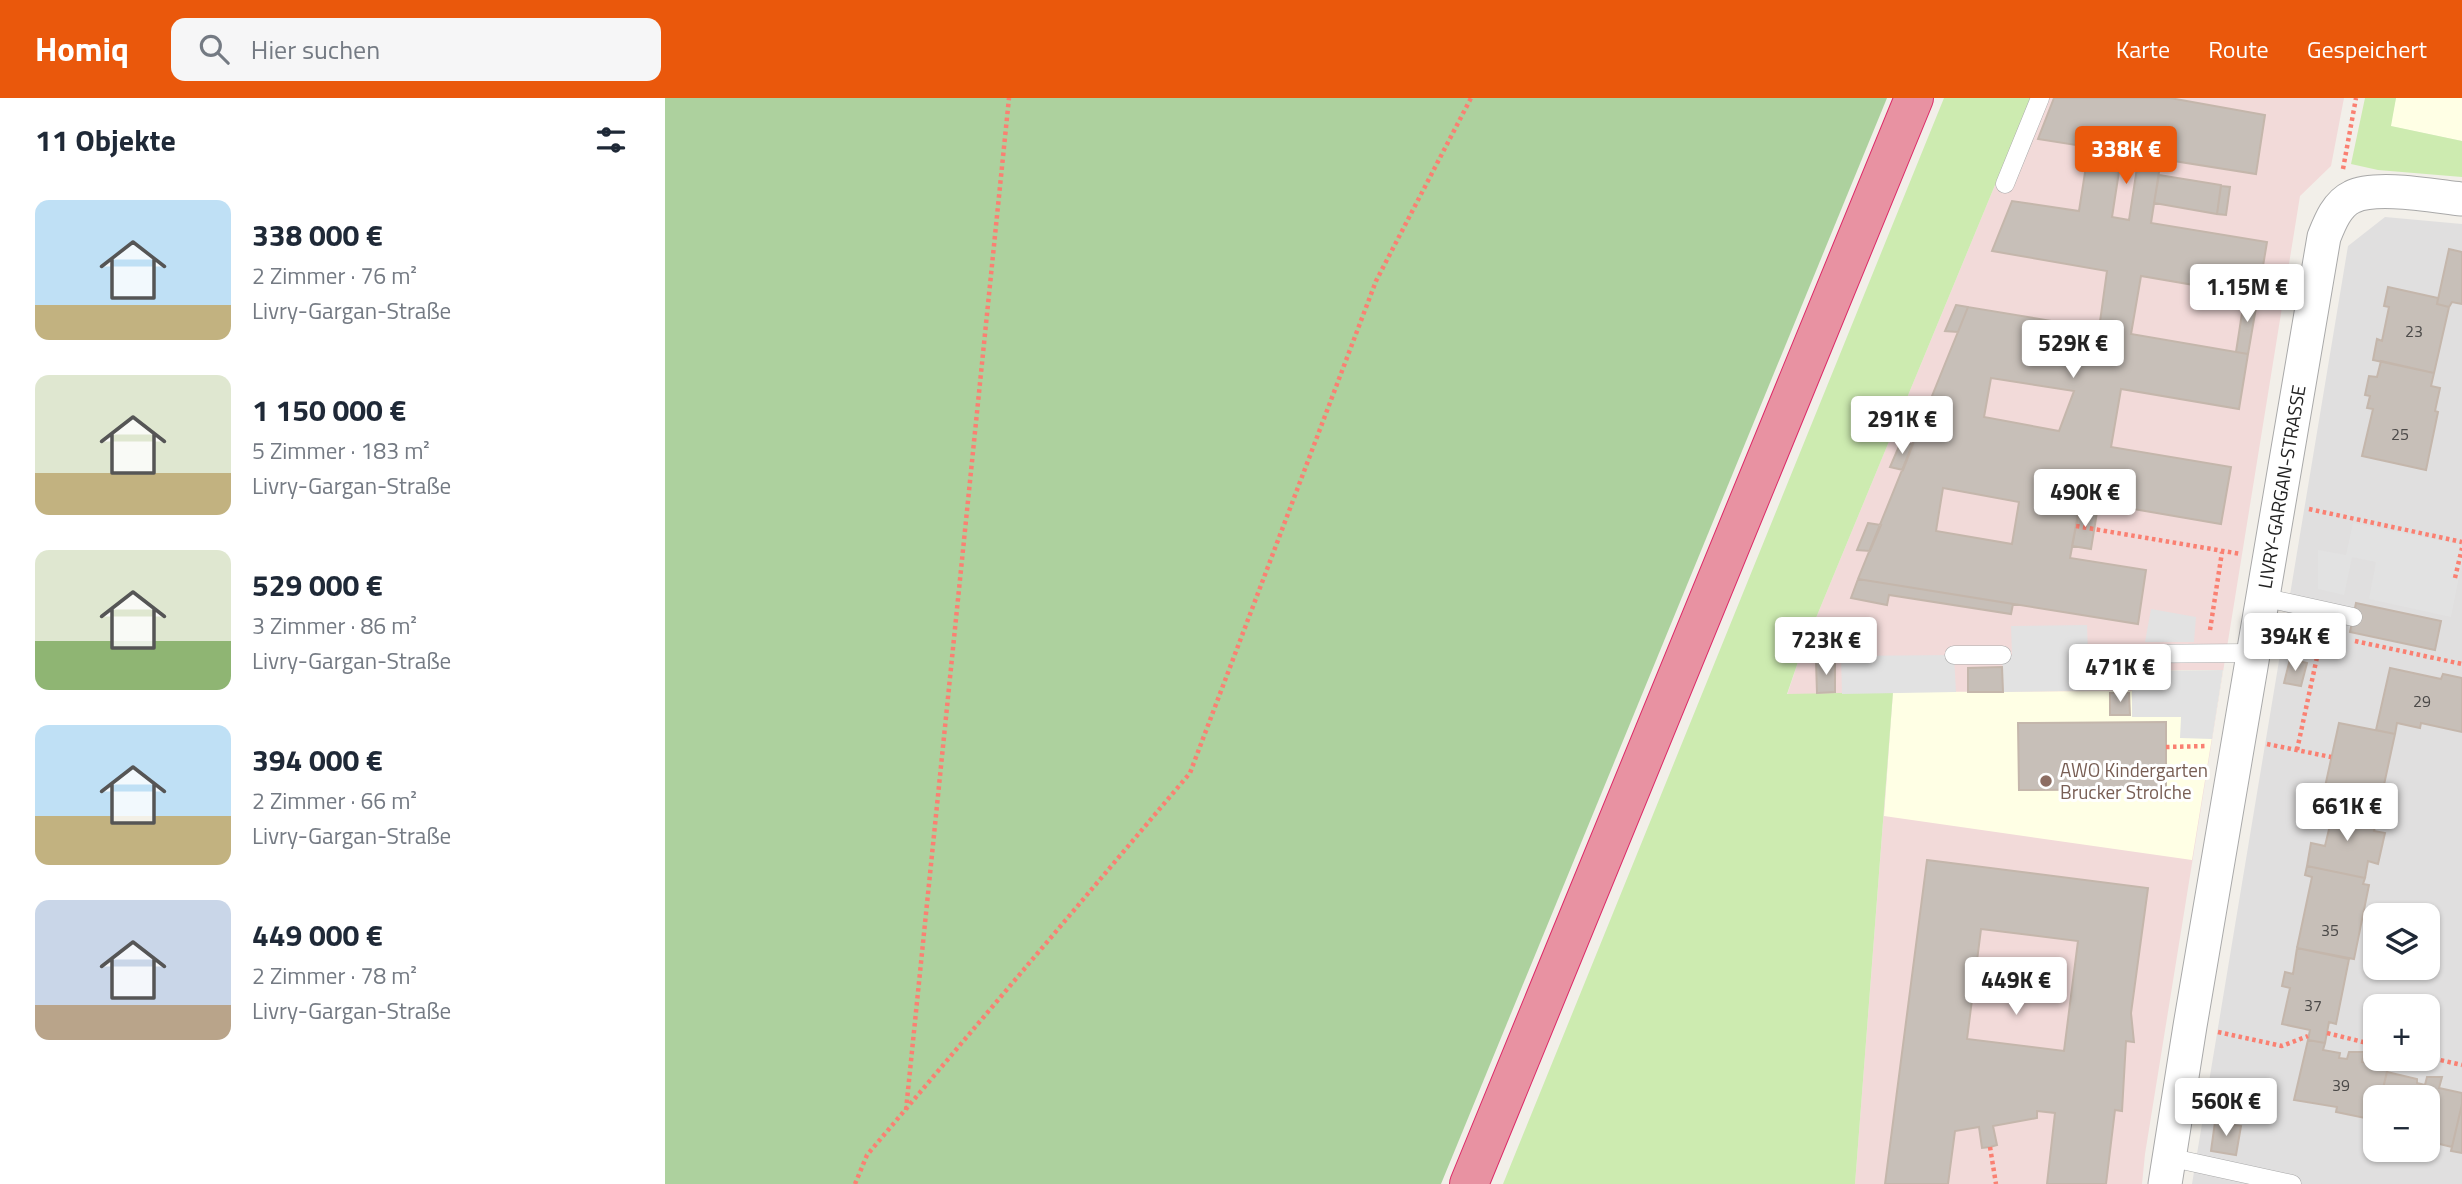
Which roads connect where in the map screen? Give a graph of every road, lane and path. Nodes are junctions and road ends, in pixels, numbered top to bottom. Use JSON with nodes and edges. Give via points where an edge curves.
{"nodes":[{"id":1,"x":1009,"y":98,"type":"edge"},
{"id":2,"x":1471,"y":98,"type":"edge"},
{"id":3,"x":1914,"y":98,"type":"edge"},
{"id":4,"x":2040,"y":98,"type":"edge"},
{"id":5,"x":2356,"y":98,"type":"edge"},
{"id":6,"x":2005,"y":184,"type":"dead end"},
{"id":7,"x":2353,"y":197,"type":"junction"},
{"id":8,"x":2462,"y":199,"type":"edge"},
{"id":9,"x":2279,"y":503,"type":"junction"},
{"id":10,"x":2076,"y":526,"type":"dead end"},
{"id":11,"x":2462,"y":542,"type":"edge"},
{"id":12,"x":2462,"y":548,"type":"edge"},
{"id":13,"x":2222,"y":552,"type":"junction"},
{"id":14,"x":2269,"y":559,"type":"junction"},
{"id":15,"x":2455,"y":578,"type":"dead end"},
{"id":16,"x":2262,"y":597,"type":"junction"},
{"id":17,"x":2353,"y":617,"type":"dead end"},
{"id":18,"x":2309,"y":631,"type":"dead end"},
{"id":19,"x":2322,"y":634,"type":"junction"},
{"id":20,"x":2335,"y":636,"type":"dead end"},
{"id":21,"x":2347,"y":639,"type":"dead end"},
{"id":22,"x":2253,"y":653,"type":"junction"},
{"id":23,"x":2115,"y":654,"type":"dead end"},
{"id":24,"x":2206,"y":654,"type":"junction"},
{"id":25,"x":2002,"y":655,"type":"dead end"},
{"id":26,"x":1954,"y":656,"type":"dead end"},
{"id":27,"x":2462,"y":664,"type":"edge"},
{"id":28,"x":2238,"y":745,"type":"junction"},
{"id":29,"x":2166,"y":747,"type":"dead end"},
{"id":30,"x":2297,"y":750,"type":"junction"},
{"id":31,"x":2331,"y":757,"type":"dead end"},
{"id":32,"x":2190,"y":1026,"type":"junction"},
{"id":33,"x":2327,"y":1033,"type":"dead end"},
{"id":34,"x":2308,"y":1036,"type":"dead end"},
{"id":35,"x":2363,"y":1042,"type":"edge"},
{"id":36,"x":2440,"y":1060,"type":"edge"},
{"id":37,"x":2462,"y":1065,"type":"edge"},
{"id":38,"x":906,"y":1111,"type":"junction"},
{"id":39,"x":1990,"y":1147,"type":"dead end"},
{"id":40,"x":2166,"y":1171,"type":"edge"},
{"id":41,"x":855,"y":1184,"type":"edge"},
{"id":42,"x":1469,"y":1184,"type":"edge"},
{"id":43,"x":1996,"y":1184,"type":"edge"},
{"id":44,"x":2292,"y":1184,"type":"edge"}],
"edges":[{"from":1,"to":38,"type":"path"},
{"from":2,"to":38,"type":"path","via":[[1376,281],[1190,773]]},
{"from":3,"to":42,"type":"highway"},
{"from":4,"to":6,"type":"lane"},
{"from":5,"to":7,"type":"path","via":[[2343,169]]},
{"from":7,"to":8,"type":"street","via":[[2381,191]]},
{"from":7,"to":9,"type":"street","name":"LIVRY-GARGAN-STRASSE","via":[[2339,209],[2324,237]]},
{"from":9,"to":11,"type":"path"},
{"from":9,"to":14,"type":"street","name":"LIVRY-GARGAN-STRASSE"},
{"from":10,"to":13,"type":"path"},
{"from":12,"to":15,"type":"path"},
{"from":13,"to":14,"type":"path"},
{"from":13,"to":24,"type":"path"},
{"from":14,"to":16,"type":"street","name":"LIVRY-GARGAN-STRASSE"},
{"from":16,"to":17,"type":"lane"},
{"from":16,"to":22,"type":"street","name":"LIVRY-GARGAN-STRASSE"},
{"from":18,"to":19,"type":"path"},
{"from":19,"to":20,"type":"path"},
{"from":19,"to":30,"type":"path"},
{"from":21,"to":27,"type":"path"},
{"from":22,"to":24,"type":"lane"},
{"from":22,"to":28,"type":"street","name":"LIVRY-GARGAN-STRASSE"},
{"from":23,"to":24,"type":"lane"},
{"from":25,"to":26,"type":"lane"},
{"from":28,"to":29,"type":"path"},
{"from":28,"to":30,"type":"path"},
{"from":28,"to":32,"type":"street","name":"LIVRY-GARGAN-STRASSE"},
{"from":30,"to":31,"type":"path"},
{"from":32,"to":34,"type":"path","via":[[2282,1046]]},
{"from":32,"to":40,"type":"street","name":"LIVRY-GARGAN-STRASSE"},
{"from":33,"to":35,"type":"path"},
{"from":36,"to":37,"type":"path"},
{"from":38,"to":41,"type":"path","via":[[867,1155]]},
{"from":39,"to":43,"type":"path"},
{"from":40,"to":44,"type":"lane"}]}
